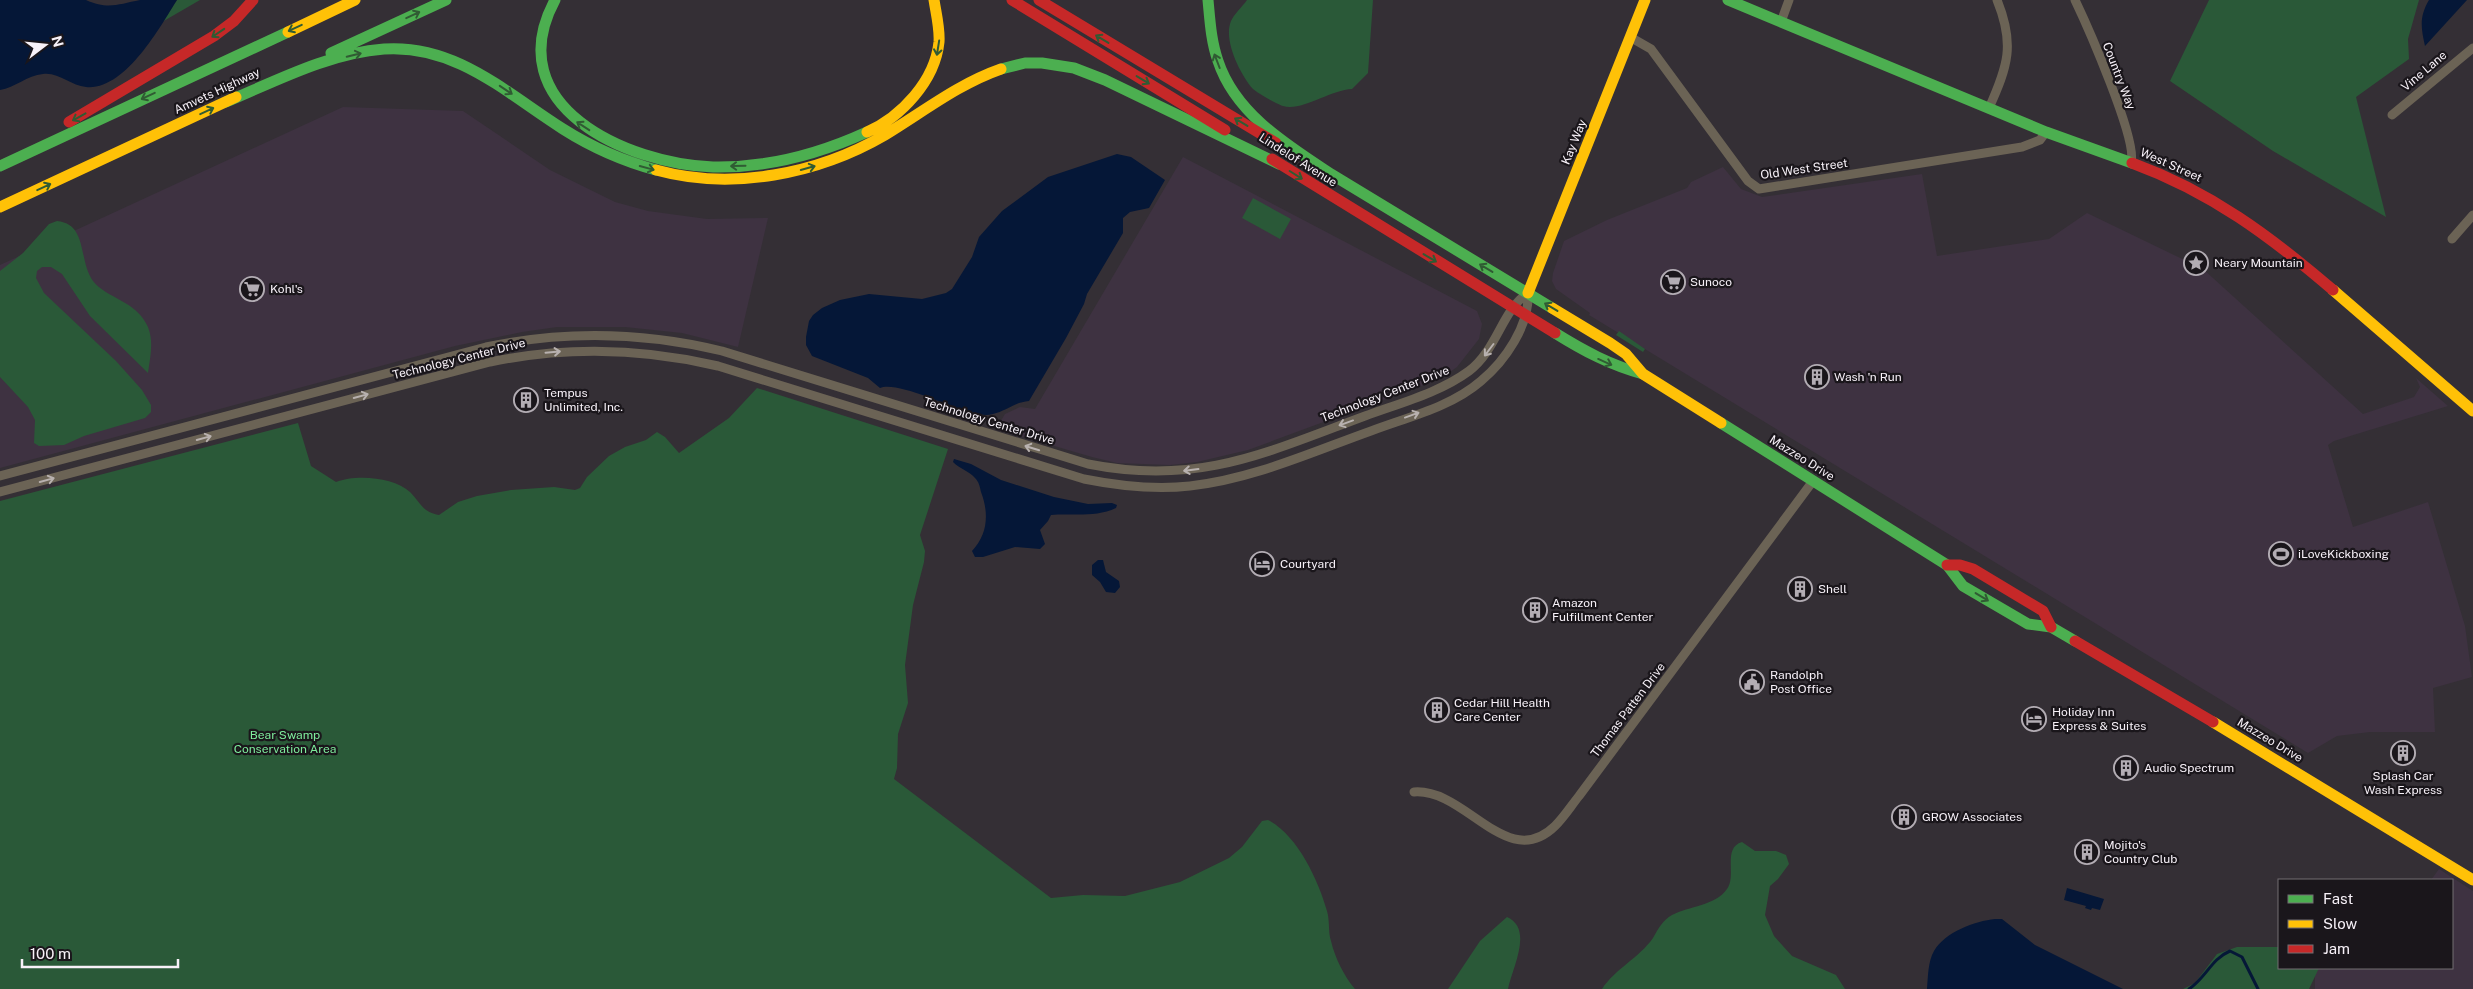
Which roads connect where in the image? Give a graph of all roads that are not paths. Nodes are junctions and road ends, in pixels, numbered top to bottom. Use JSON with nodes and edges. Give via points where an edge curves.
{"nodes":[{"id":1,"x":253,"y":0,"type":"edge"},
{"id":2,"x":355,"y":0,"type":"edge"},
{"id":3,"x":446,"y":0,"type":"edge"},
{"id":4,"x":555,"y":0,"type":"edge"},
{"id":5,"x":934,"y":0,"type":"edge"},
{"id":6,"x":1012,"y":0,"type":"edge"},
{"id":7,"x":1039,"y":0,"type":"edge"},
{"id":8,"x":1208,"y":0,"type":"edge"},
{"id":9,"x":1645,"y":0,"type":"edge"},
{"id":10,"x":1728,"y":0,"type":"edge"},
{"id":11,"x":1789,"y":0,"type":"edge"},
{"id":12,"x":1997,"y":0,"type":"edge"},
{"id":13,"x":2075,"y":0,"type":"edge"},
{"id":14,"x":1781,"y":22,"type":"junction"},
{"id":15,"x":1630,"y":37,"type":"junction"},
{"id":16,"x":2473,"y":48,"type":"edge"},
{"id":17,"x":226,"y":102,"type":"junction"},
{"id":18,"x":1989,"y":108,"type":"junction"},
{"id":19,"x":2392,"y":115,"type":"dead end"},
{"id":20,"x":2046,"y":132,"type":"junction"},
{"id":21,"x":0,"y":159,"type":"edge"},
{"id":22,"x":2131,"y":162,"type":"junction"},
{"id":23,"x":1279,"y":164,"type":"junction"},
{"id":24,"x":0,"y":166,"type":"edge"},
{"id":25,"x":1337,"y":178,"type":"junction"},
{"id":26,"x":0,"y":207,"type":"edge"},
{"id":27,"x":2473,"y":215,"type":"edge"},
{"id":28,"x":2452,"y":239,"type":"dead end"},
{"id":29,"x":1528,"y":293,"type":"junction"},
{"id":30,"x":1513,"y":308,"type":"junction"},
{"id":31,"x":1526,"y":316,"type":"junction"},
{"id":32,"x":1575,"y":322,"type":"joint"},
{"id":33,"x":1570,"y":342,"type":"joint"},
{"id":34,"x":1643,"y":374,"type":"junction"},
{"id":35,"x":2473,"y":411,"type":"edge"},
{"id":36,"x":0,"y":476,"type":"edge"},
{"id":37,"x":1813,"y":481,"type":"junction"},
{"id":38,"x":0,"y":492,"type":"edge"},
{"id":39,"x":1947,"y":565,"type":"junction"},
{"id":40,"x":2051,"y":626,"type":"junction"},
{"id":41,"x":1414,"y":792,"type":"dead end"},
{"id":42,"x":2473,"y":880,"type":"edge"}],
"edges":[{"from":1,"to":21,"type":"main road","one_way":true,"via":[[234,21],[214,36],[110,99]]},
{"from":2,"to":24,"type":"main road","name":"Amvets Highway","one_way":true},
{"from":17,"to":3,"type":"main road","name":"Amvets Highway","one_way":true},
{"from":5,"to":4,"type":"main road","one_way":true,"via":[[939,26],[936,61],[927,82],[907,105],[868,131],[832,148],[774,163],[722,167],[642,154],[604,138],[573,119],[554,96],[543,69],[543,32]]},
{"from":6,"to":23,"type":"main road","name":"Lindelof Avenue","one_way":true},
{"from":25,"to":7,"type":"main road","name":"Lindelof Avenue","one_way":true},
{"from":25,"to":8,"type":"main road","one_way":true,"via":[[1264,128],[1239,102],[1214,54]]},
{"from":9,"to":15,"type":"main road","name":"Kay Way"},
{"from":10,"to":14,"type":"main road","name":"West Street"},
{"from":11,"to":14,"type":"street"},
{"from":12,"to":18,"type":"street","via":[[2007,25],[2009,46]]},
{"from":13,"to":22,"type":"street","name":"Country Way","via":[[2124,124],[2132,149]]},
{"from":14,"to":18,"type":"main road","name":"West Street"},
{"from":15,"to":20,"type":"street","name":"Old West Street","via":[[1651,49],[1748,181],[1759,189],[2022,147],[2040,140]]},
{"from":15,"to":29,"type":"main road","name":"Kay Way"},
{"from":16,"to":19,"type":"street","name":"Vine Lane"},
{"from":17,"to":23,"type":"main road","one_way":true,"via":[[337,60],[383,50],[422,51],[470,67],[576,136],[618,158],[684,176],[746,179],[786,174],[836,159],[867,146],[998,69],[1025,63],[1046,63],[1080,70]]},
{"from":26,"to":17,"type":"main road","name":"Amvets Highway","one_way":true},
{"from":18,"to":20,"type":"main road","name":"West Street"},
{"from":20,"to":22,"type":"main road","name":"West Street"},
{"from":22,"to":35,"type":"main road","name":"West Street","via":[[2214,200],[2269,236]]},
{"from":23,"to":30,"type":"main road","name":"Lindelof Avenue","one_way":true},
{"from":29,"to":25,"type":"main road","name":"Lindelof Avenue","one_way":true},
{"from":27,"to":28,"type":"street"},
{"from":29,"to":30,"type":"street","name":"Technology Center Drive"},
{"from":29,"to":31,"type":"street","name":"Technology Center Drive"},
{"from":32,"to":29,"type":"main road","name":"Lindelof Avenue","one_way":true},
{"from":30,"to":31,"type":"main road","name":"Lindelof Avenue"},
{"from":30,"to":36,"type":"street","name":"Technology Center Drive","one_way":true,"via":[[1483,357],[1470,370],[1445,385],[1268,452],[1216,467],[1188,471],[1133,472],[1088,464],[722,351],[662,338],[589,335],[486,347]]},
{"from":31,"to":33,"type":"main road","name":"Lindelof Avenue"},
{"from":38,"to":31,"type":"street","name":"Technology Center Drive","one_way":true,"via":[[490,362],[535,354],[599,350],[659,354],[718,366],[1084,479],[1132,488],[1190,486],[1228,480],[1273,467],[1463,394],[1500,362]]},
{"from":32,"to":34,"type":"main road","name":"Mazzeo Drive","via":[[1618,348]]},
{"from":33,"to":34,"type":"main road","name":"Mazzeo Drive","one_way":true,"via":[[1608,364]]},
{"from":34,"to":37,"type":"main road","name":"Mazzeo Drive"},
{"from":37,"to":39,"type":"main road","name":"Mazzeo Drive"},
{"from":37,"to":41,"type":"street","name":"Thomas Patten Drive","via":[[1550,830],[1534,839],[1513,839],[1441,795]]},
{"from":39,"to":40,"type":"main road","name":"Mazzeo Drive","via":[[1960,565],[1980,573],[2042,611]]},
{"from":39,"to":40,"type":"main road","name":"Mazzeo Drive","one_way":true,"via":[[1963,586],[2007,612],[2034,626]]},
{"from":40,"to":42,"type":"main road","name":"Mazzeo Drive","via":[[2277,759]]}]}
